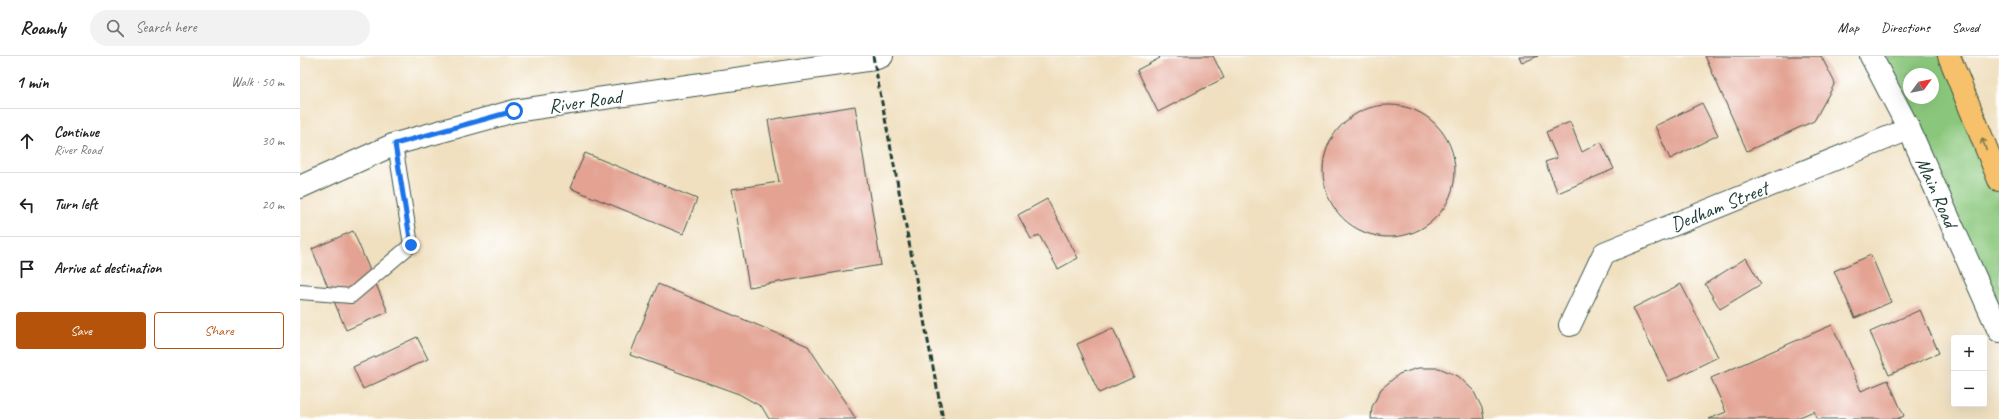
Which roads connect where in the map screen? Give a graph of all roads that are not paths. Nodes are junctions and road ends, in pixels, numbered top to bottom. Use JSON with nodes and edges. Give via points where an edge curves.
{"nodes":[{"id":1,"x":882,"y":56,"type":"edge"},
{"id":2,"x":1871,"y":56,"type":"edge"},
{"id":3,"x":1949,"y":56,"type":"edge"},
{"id":4,"x":1909,"y":129,"type":"junction"},
{"id":5,"x":395,"y":144,"type":"junction"},
{"id":6,"x":1999,"y":180,"type":"edge"},
{"id":7,"x":300,"y":187,"type":"edge"},
{"id":8,"x":300,"y":292,"type":"edge"},
{"id":9,"x":1570,"y":325,"type":"dead end"},
{"id":10,"x":1999,"y":330,"type":"edge"}],
"edges":[{"from":1,"to":5,"type":"street","name":"River Road","via":[[514,111]]},
{"from":2,"to":4,"type":"street","name":"Main Road"},
{"from":6,"to":3,"type":"highway","one_way":true},
{"from":4,"to":9,"type":"street","name":"Dedham Street","via":[[1604,253]]},
{"from":4,"to":10,"type":"street","name":"Main Road"},
{"from":5,"to":7,"type":"street","name":"River Road"},
{"from":5,"to":8,"type":"lane","via":[[411,245],[351,296]]}]}
